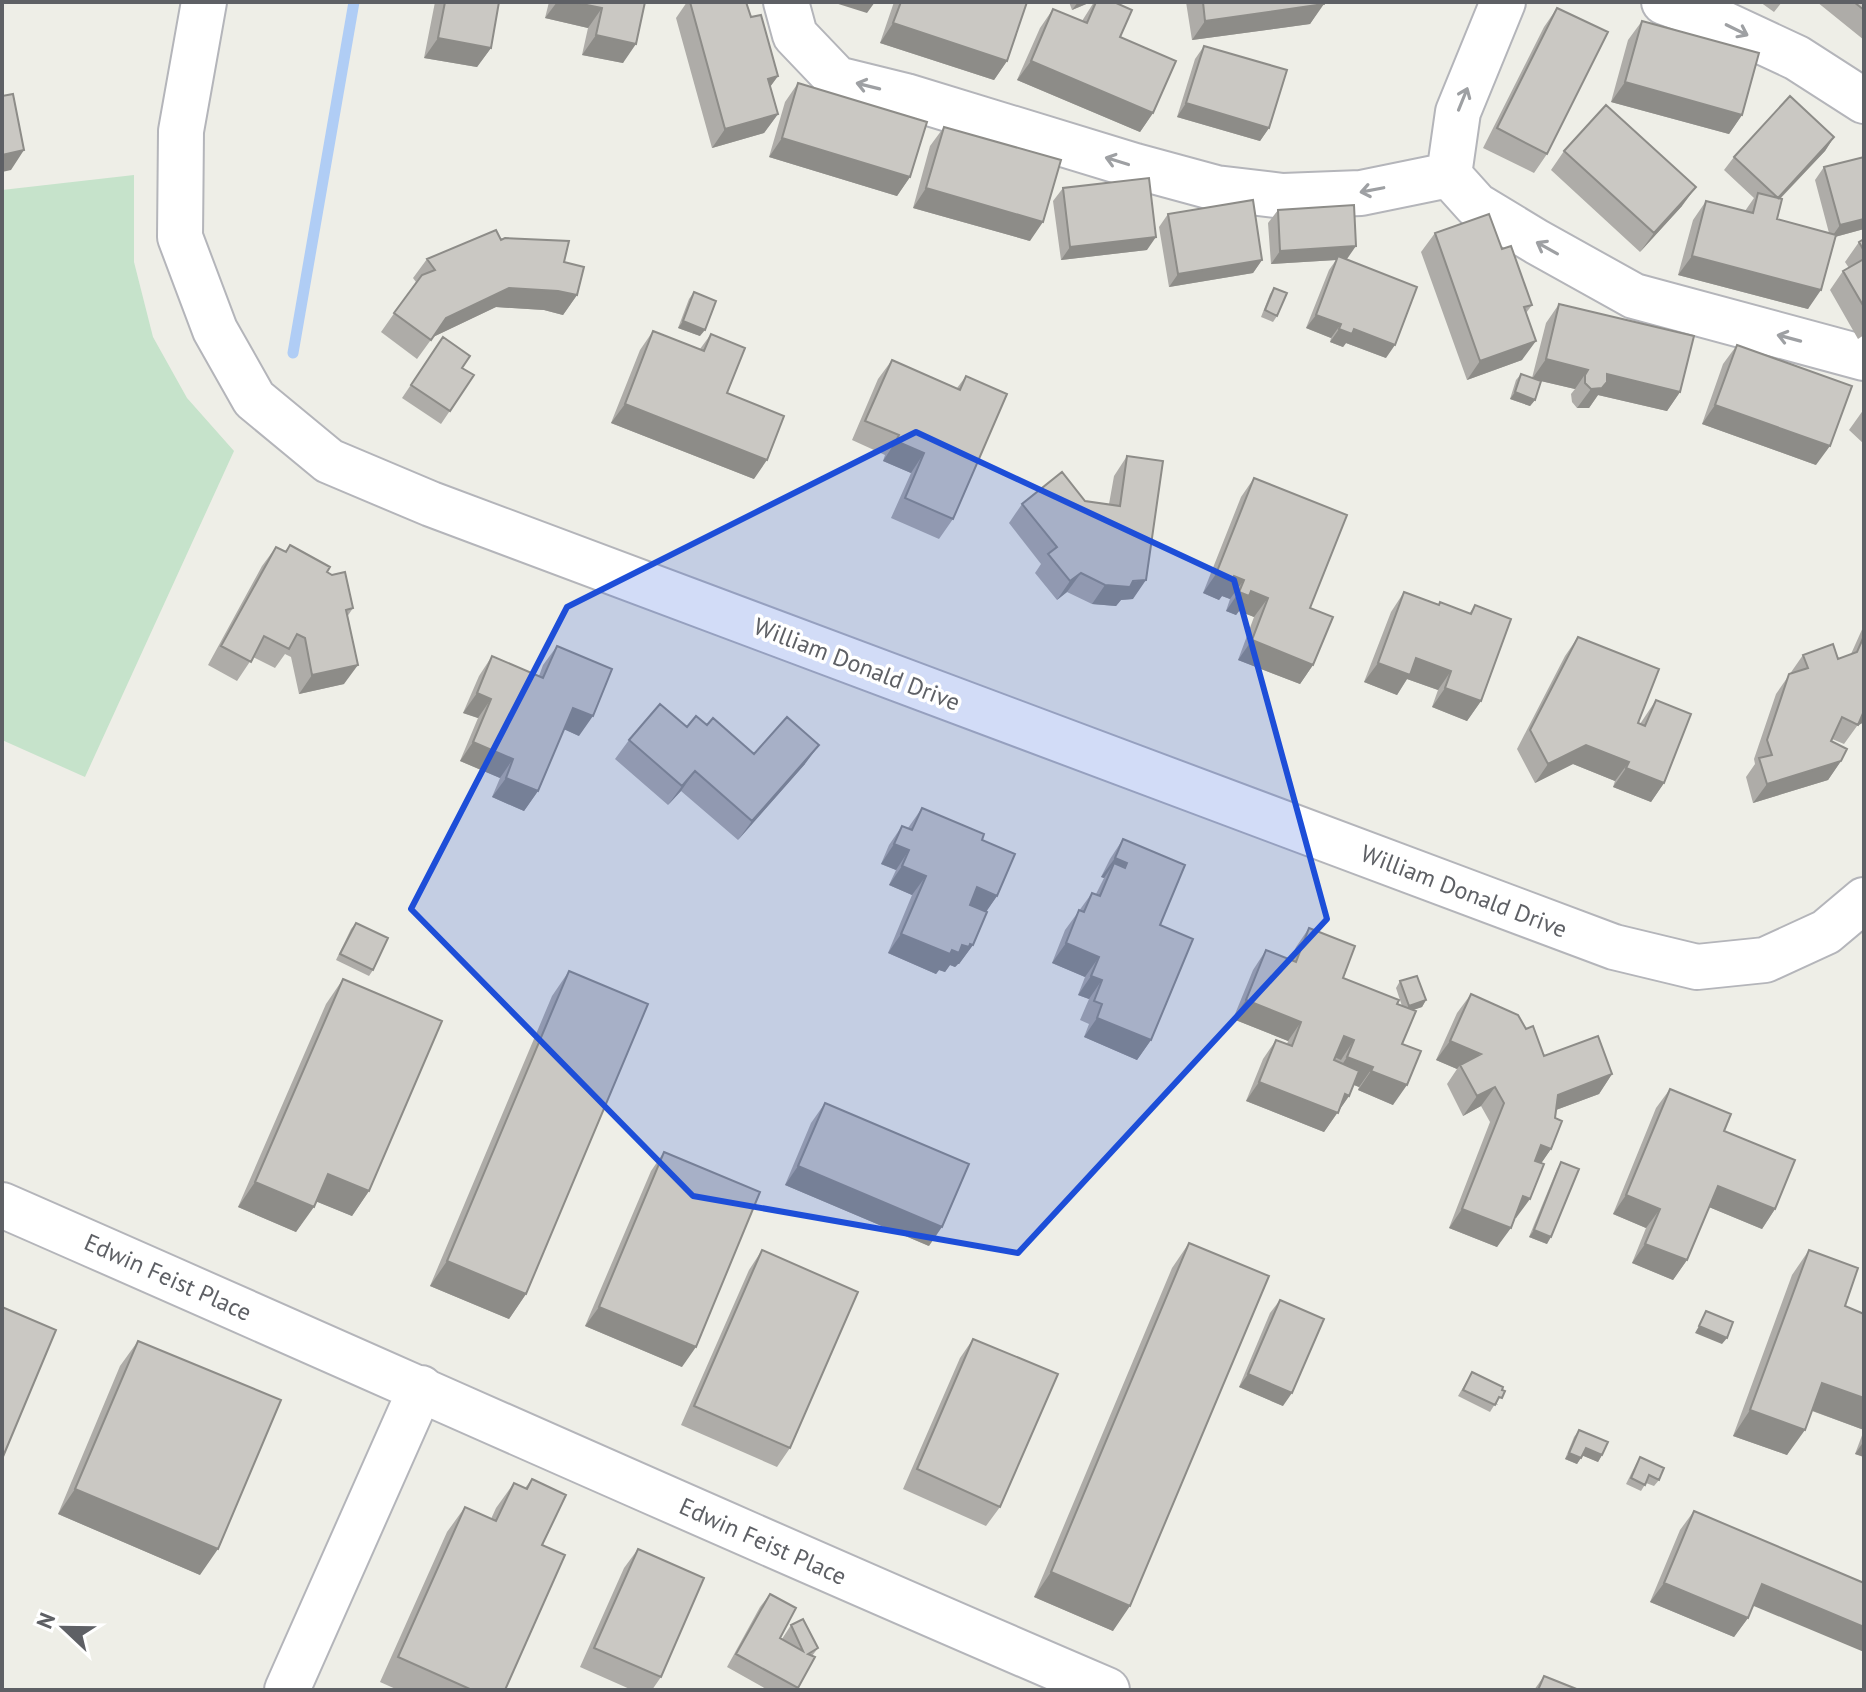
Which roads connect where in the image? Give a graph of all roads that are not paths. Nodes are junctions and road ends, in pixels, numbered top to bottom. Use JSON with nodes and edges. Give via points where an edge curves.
{"nodes":[{"id":1,"x":204,"y":2,"type":"edge"},
{"id":2,"x":786,"y":2,"type":"edge"},
{"id":3,"x":1503,"y":2,"type":"edge"},
{"id":4,"x":1664,"y":2,"type":"edge"},
{"id":5,"x":1864,"y":101,"type":"edge"},
{"id":6,"x":1449,"y":175,"type":"junction"},
{"id":7,"x":1864,"y":358,"type":"edge"},
{"id":8,"x":1864,"y":900,"type":"edge"},
{"id":9,"x":2,"y":1205,"type":"edge"},
{"id":10,"x":421,"y":1388,"type":"junction"},
{"id":11,"x":287,"y":1690,"type":"edge"},
{"id":12,"x":1107,"y":1690,"type":"edge"}],
"edges":[{"from":1,"to":8,"type":"street","name":"William Donald Drive","via":[[181,131],[180,237],[215,330],[254,399],[329,461],[431,504],[1614,947],[1697,967],[1765,960],[1826,932]]},
{"from":6,"to":2,"type":"street","one_way":true,"via":[[1361,193],[1283,196],[1216,188],[837,79],[795,35]]},
{"from":6,"to":3,"type":"street","one_way":true,"via":[[1458,112]]},
{"from":4,"to":5,"type":"street","one_way":true,"via":[[1797,58]]},
{"from":7,"to":6,"type":"street","one_way":true,"via":[[1634,296],[1476,205]]},
{"from":9,"to":10,"type":"street","name":"Edwin Feist Place"},
{"from":10,"to":11,"type":"street"},
{"from":10,"to":12,"type":"street","name":"Edwin Feist Place"}]}
